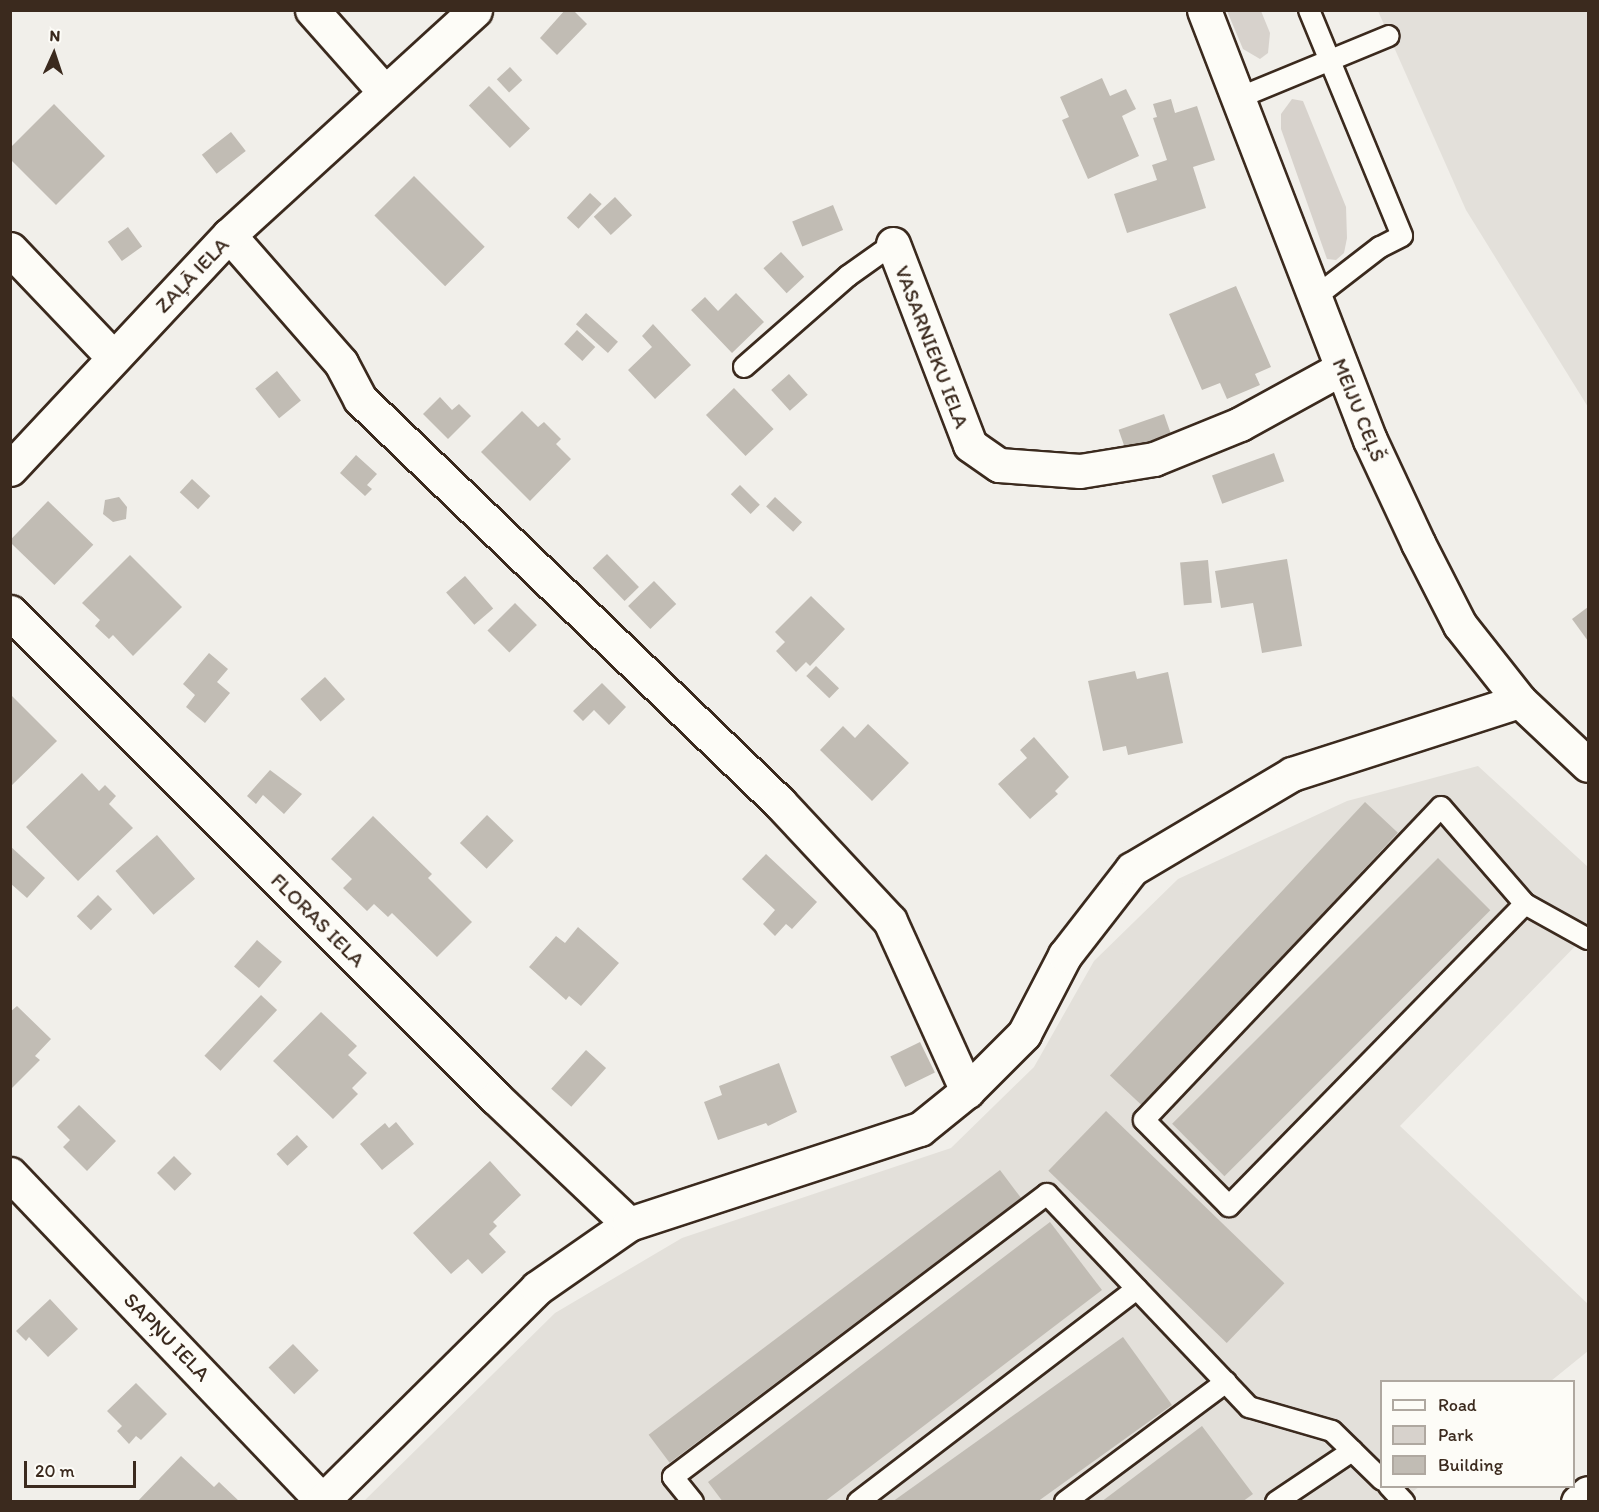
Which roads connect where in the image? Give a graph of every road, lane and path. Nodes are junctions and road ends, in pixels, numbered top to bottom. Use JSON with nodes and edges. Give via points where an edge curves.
{"nodes":[{"id":1,"x":312,"y":10,"type":"edge"},
{"id":2,"x":475,"y":10,"type":"edge"},
{"id":3,"x":1204,"y":10,"type":"edge"},
{"id":4,"x":1309,"y":10,"type":"edge"},
{"id":5,"x":1389,"y":36,"type":"dead end"},
{"id":6,"x":1330,"y":60,"type":"junction"},
{"id":7,"x":383,"y":90,"type":"junction"},
{"id":8,"x":1236,"y":99,"type":"junction"},
{"id":9,"x":229,"y":235,"type":"junction"},
{"id":10,"x":893,"y":244,"type":"joint"},
{"id":11,"x":10,"y":249,"type":"edge"},
{"id":12,"x":1314,"y":298,"type":"junction"},
{"id":13,"x":113,"y":357,"type":"junction"},
{"id":14,"x":744,"y":367,"type":"dead end"},
{"id":15,"x":1342,"y":368,"type":"junction"},
{"id":16,"x":10,"y":469,"type":"edge"},
{"id":17,"x":10,"y":612,"type":"edge"},
{"id":18,"x":1520,"y":701,"type":"junction"},
{"id":19,"x":1588,"y":765,"type":"edge"},
{"id":20,"x":1525,"y":904,"type":"junction"},
{"id":21,"x":1588,"y":939,"type":"edge"},
{"id":22,"x":967,"y":1091,"type":"junction"},
{"id":23,"x":10,"y":1174,"type":"edge"},
{"id":24,"x":629,"y":1224,"type":"junction"},
{"id":25,"x":1137,"y":1289,"type":"junction"},
{"id":26,"x":1226,"y":1383,"type":"junction"},
{"id":27,"x":1352,"y":1451,"type":"junction"},
{"id":28,"x":1380,"y":1478,"type":"edge"},
{"id":29,"x":1391,"y":1488,"type":"edge"},
{"id":30,"x":1588,"y":1493,"type":"edge"},
{"id":31,"x":321,"y":1501,"type":"edge"},
{"id":32,"x":693,"y":1502,"type":"edge"},
{"id":33,"x":858,"y":1502,"type":"edge"},
{"id":34,"x":1065,"y":1502,"type":"edge"},
{"id":35,"x":1276,"y":1502,"type":"edge"},
{"id":36,"x":1404,"y":1502,"type":"edge"},
{"id":37,"x":1578,"y":1502,"type":"edge"}],
"edges":[{"from":1,"to":7,"type":"street"},
{"from":2,"to":7,"type":"street","name":"ZAĻĀ IELA"},
{"from":3,"to":8,"type":"street","name":"MEIJU CEĻŠ"},
{"from":4,"to":6,"type":"lane"},
{"from":5,"to":6,"type":"lane"},
{"from":6,"to":8,"type":"lane"},
{"from":6,"to":12,"type":"lane","via":[[1402,236],[1380,247]]},
{"from":7,"to":9,"type":"street","name":"ZAĻĀ IELA"},
{"from":8,"to":12,"type":"street","name":"MEIJU CEĻŠ"},
{"from":9,"to":13,"type":"street","name":"ZAĻĀ IELA"},
{"from":9,"to":22,"type":"street","via":[[341,363],[360,399],[780,803],[890,921]]},
{"from":10,"to":14,"type":"lane","via":[[848,276]]},
{"from":10,"to":15,"type":"street","name":"VASARNIEKU IELA","via":[[970,445],[999,465],[1080,471],[1154,459],[1240,424]]},
{"from":11,"to":13,"type":"street"},
{"from":12,"to":15,"type":"street","name":"MEIJU CEĻŠ"},
{"from":13,"to":16,"type":"street","name":"ZAĻĀ IELA"},
{"from":15,"to":18,"type":"street","name":"MEIJU CEĻŠ","via":[[1370,440],[1460,625]]},
{"from":17,"to":24,"type":"street","name":"FLORAS IELA","via":[[496,1098]]},
{"from":18,"to":19,"type":"street","name":"MEIJU CEĻŠ"},
{"from":18,"to":22,"type":"street","via":[[1292,774],[1132,869],[1065,955],[1024,1034]]},
{"from":20,"to":20,"type":"lane","via":[[1229,1206],[1144,1120],[1441,807]]},
{"from":20,"to":21,"type":"lane"},
{"from":22,"to":24,"type":"street","via":[[920,1129]]},
{"from":23,"to":31,"type":"street","name":"SAPŅU IELA"},
{"from":24,"to":31,"type":"street","via":[[537,1288]]},
{"from":25,"to":26,"type":"lane"},
{"from":25,"to":32,"type":"lane","via":[[1047,1194],[673,1477]]},
{"from":25,"to":33,"type":"lane"},
{"from":26,"to":27,"type":"lane","via":[[1249,1407],[1332,1431]]},
{"from":26,"to":34,"type":"lane"},
{"from":27,"to":28,"type":"lane"},
{"from":27,"to":35,"type":"lane"},
{"from":29,"to":36,"type":"lane"},
{"from":30,"to":37,"type":"street"}]}
